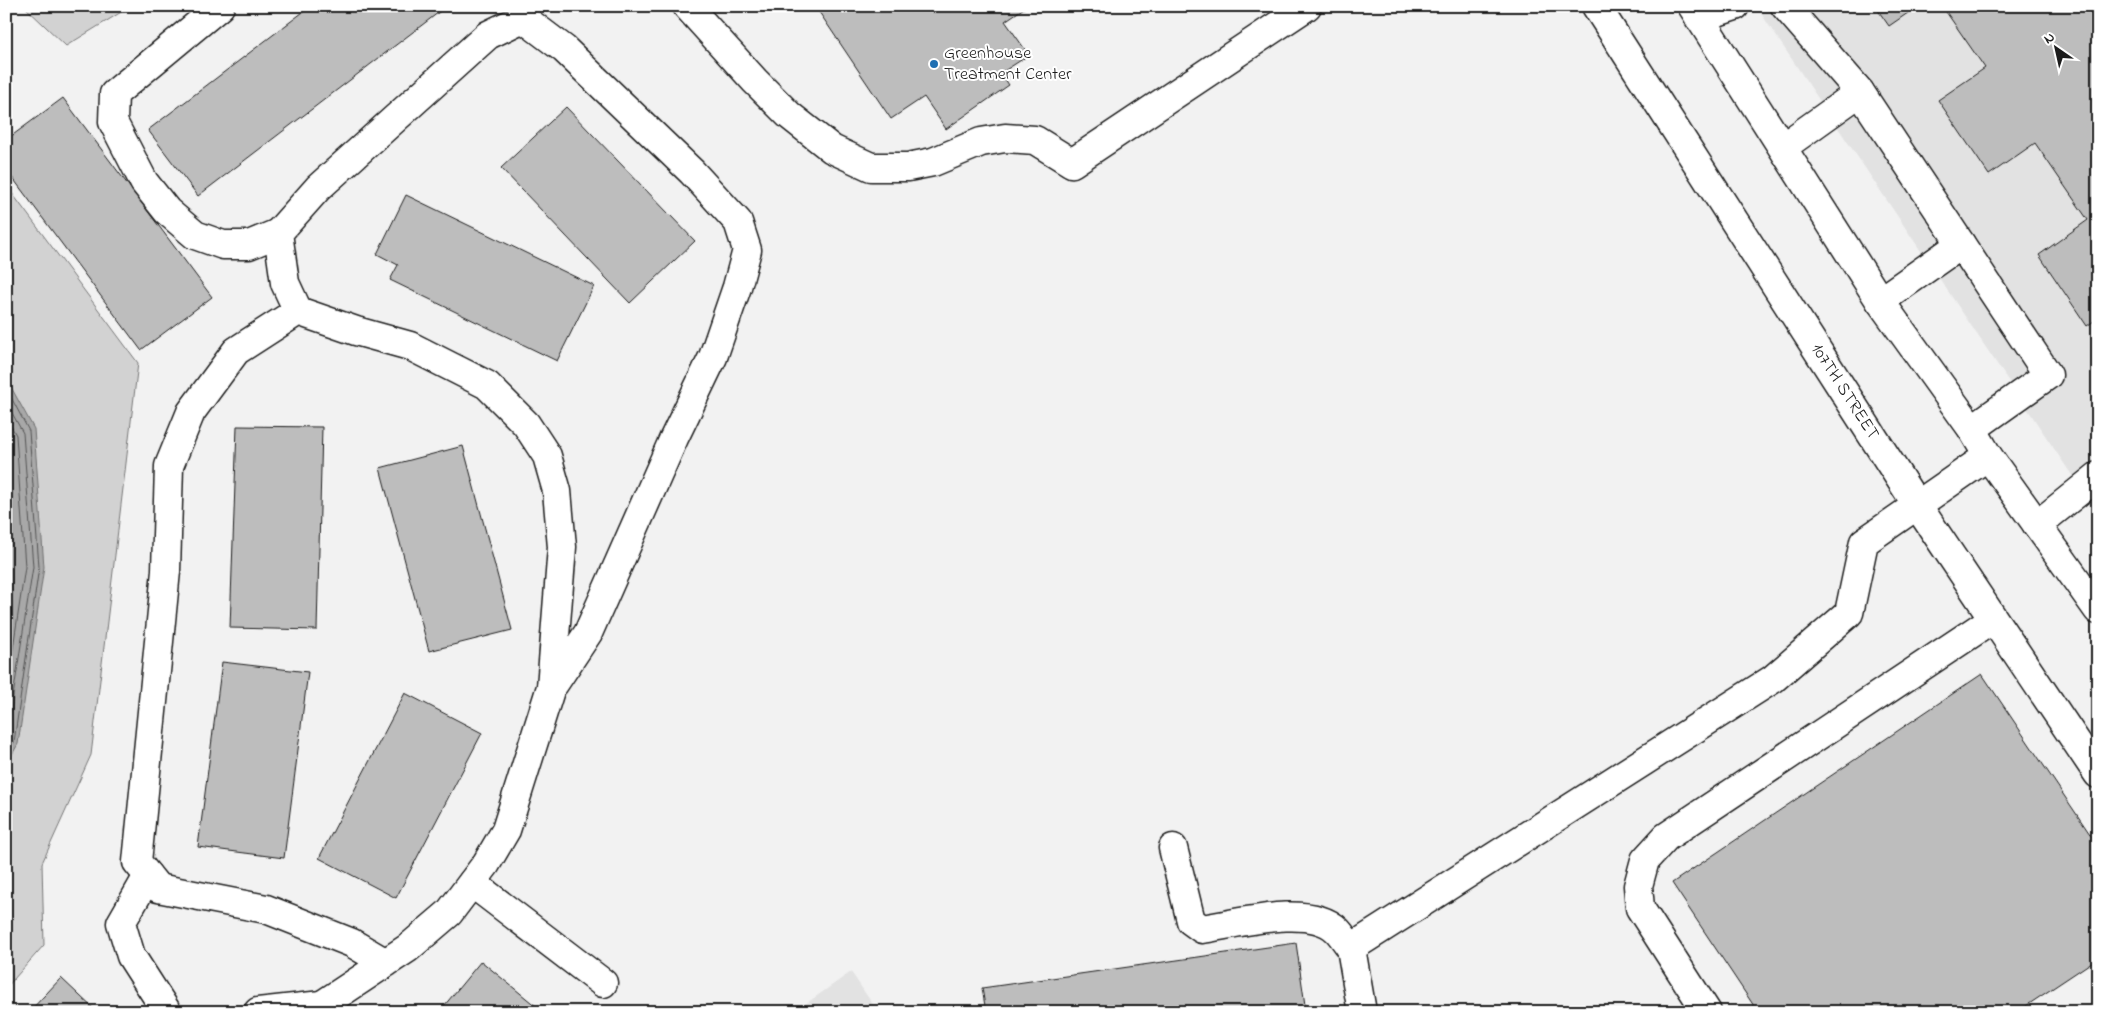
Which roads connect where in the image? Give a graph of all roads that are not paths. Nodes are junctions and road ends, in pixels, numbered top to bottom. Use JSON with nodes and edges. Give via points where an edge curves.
{"nodes":[{"id":1,"x":220,"y":6,"type":"edge"},
{"id":2,"x":687,"y":6,"type":"edge"},
{"id":3,"x":1307,"y":6,"type":"edge"},
{"id":4,"x":1596,"y":6,"type":"edge"},
{"id":5,"x":1735,"y":6,"type":"edge"},
{"id":6,"x":1785,"y":6,"type":"edge"},
{"id":7,"x":1696,"y":12,"type":"edge"},
{"id":8,"x":510,"y":14,"type":"edge"},
{"id":9,"x":1860,"y":92,"type":"junction"},
{"id":10,"x":1783,"y":147,"type":"junction"},
{"id":11,"x":278,"y":234,"type":"junction"},
{"id":12,"x":1961,"y":244,"type":"junction"},
{"id":13,"x":1880,"y":301,"type":"junction"},
{"id":14,"x":298,"y":311,"type":"junction"},
{"id":15,"x":1972,"y":429,"type":"junction"},
{"id":16,"x":1988,"y":456,"type":"junction"},
{"id":17,"x":2098,"y":476,"type":"edge"},
{"id":18,"x":1917,"y":505,"type":"junction"},
{"id":19,"x":2037,"y":524,"type":"junction"},
{"id":20,"x":2098,"y":610,"type":"edge"},
{"id":21,"x":1994,"y":619,"type":"junction"},
{"id":22,"x":552,"y":687,"type":"junction"},
{"id":23,"x":2098,"y":774,"type":"edge"},
{"id":24,"x":1173,"y":848,"type":"dead end"},
{"id":25,"x":148,"y":876,"type":"junction"},
{"id":26,"x":472,"y":883,"type":"junction"},
{"id":27,"x":1351,"y":948,"type":"junction"},
{"id":28,"x":386,"y":962,"type":"junction"},
{"id":29,"x":603,"y":983,"type":"dead end"},
{"id":30,"x":323,"y":1008,"type":"edge"},
{"id":31,"x":167,"y":1012,"type":"edge"},
{"id":32,"x":258,"y":1012,"type":"edge"},
{"id":33,"x":1362,"y":1012,"type":"edge"},
{"id":34,"x":1707,"y":1012,"type":"edge"}],
"edges":[{"from":1,"to":11,"type":"street","via":[[114,94],[113,122],[144,182],[194,235],[223,245],[249,246]]},
{"from":2,"to":3,"type":"street","via":[[789,115],[832,149],[872,166],[908,167],[933,162],[981,142],[1005,138],[1035,140],[1072,163]]},
{"from":4,"to":18,"type":"street","name":"107TH STREET"},
{"from":5,"to":7,"type":"street"},
{"from":6,"to":9,"type":"street"},
{"from":7,"to":10,"type":"street"},
{"from":8,"to":11,"type":"street","via":[[318,188]]},
{"from":8,"to":22,"type":"street","via":[[523,18],[564,49],[692,172],[738,222],[747,250],[713,357],[588,633]]},
{"from":9,"to":10,"type":"street"},
{"from":9,"to":12,"type":"street"},
{"from":10,"to":13,"type":"street"},
{"from":11,"to":14,"type":"street","via":[[285,283]]},
{"from":12,"to":13,"type":"street"},
{"from":12,"to":15,"type":"street","via":[[2048,375]]},
{"from":13,"to":15,"type":"street"},
{"from":14,"to":22,"type":"street","via":[[356,332],[410,346],[487,385],[526,424],[547,456],[557,491],[562,547]]},
{"from":14,"to":25,"type":"street","via":[[236,351],[191,412],[169,466],[166,571],[137,862]]},
{"from":15,"to":16,"type":"street"},
{"from":16,"to":18,"type":"street"},
{"from":16,"to":19,"type":"street"},
{"from":17,"to":19,"type":"street"},
{"from":18,"to":21,"type":"street","name":"107TH STREET"},
{"from":18,"to":27,"type":"street","via":[[1864,542],[1850,613],[1773,679]]},
{"from":19,"to":20,"type":"street"},
{"from":21,"to":23,"type":"street","name":"107TH STREET"},
{"from":21,"to":34,"type":"street","via":[[1666,837],[1645,860],[1638,886],[1640,908]]},
{"from":22,"to":26,"type":"street","via":[[506,830]]},
{"from":24,"to":27,"type":"street","via":[[1191,921],[1202,929],[1284,916],[1322,920],[1336,929]]},
{"from":25,"to":28,"type":"street","via":[[158,888],[266,909],[352,943]]},
{"from":25,"to":31,"type":"street","via":[[121,923],[132,956]]},
{"from":26,"to":28,"type":"street","via":[[449,913]]},
{"from":26,"to":29,"type":"street"},
{"from":27,"to":33,"type":"street"},
{"from":28,"to":30,"type":"street"},
{"from":30,"to":32,"type":"street"}]}
